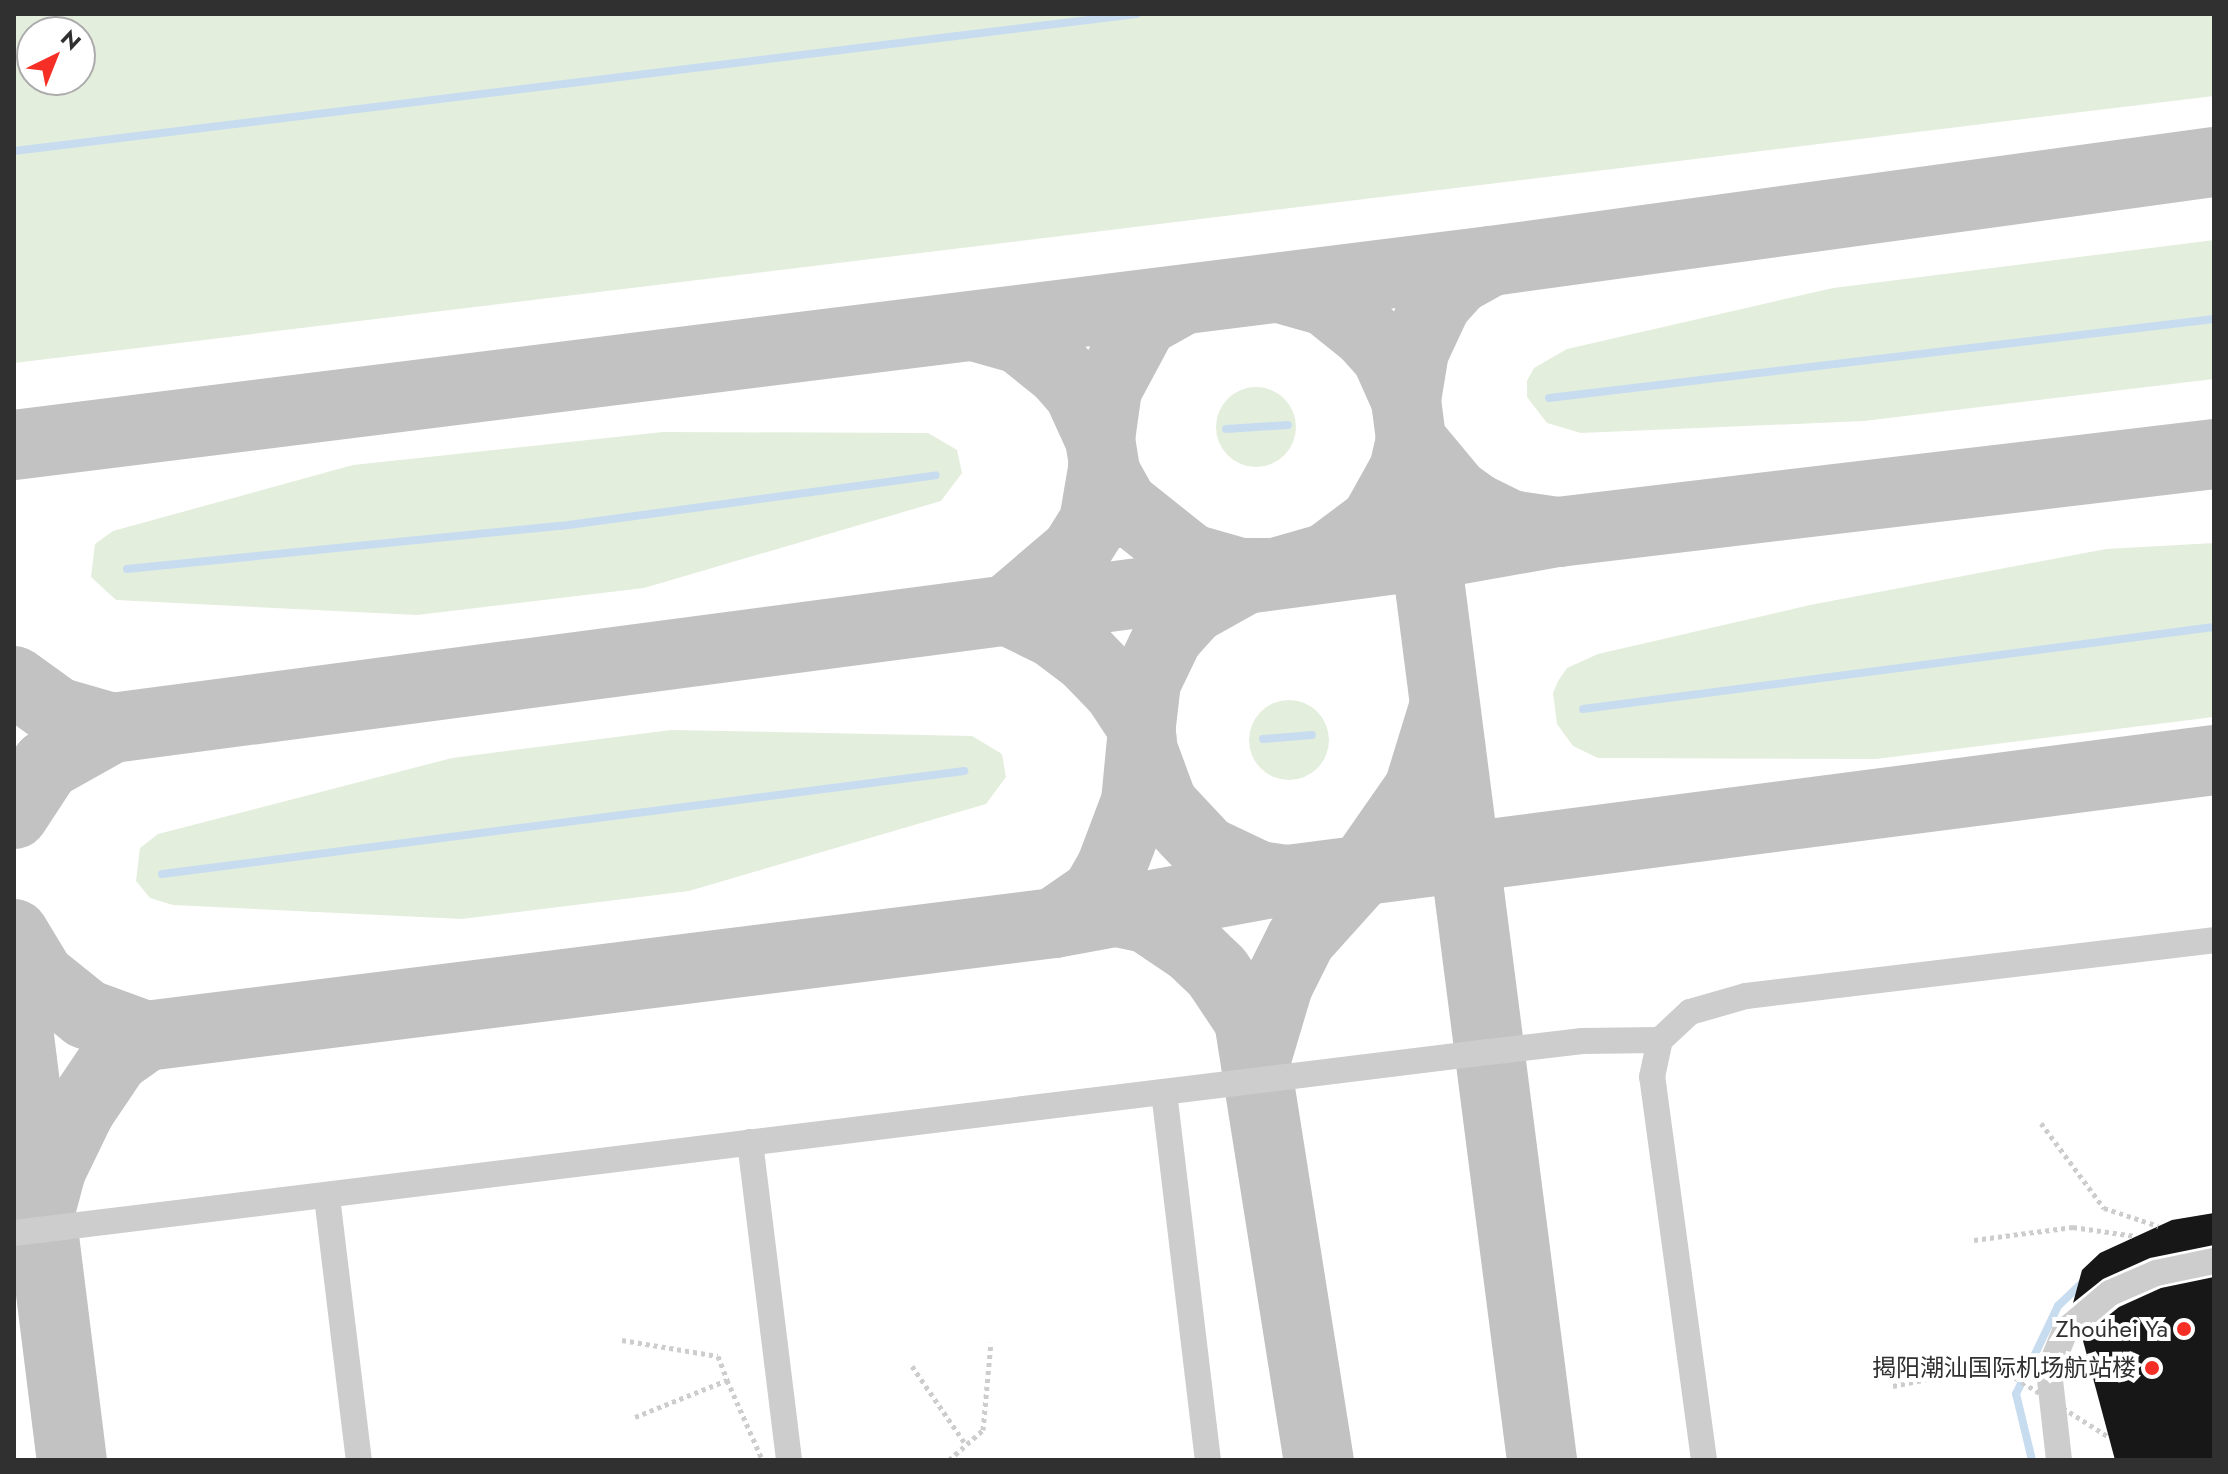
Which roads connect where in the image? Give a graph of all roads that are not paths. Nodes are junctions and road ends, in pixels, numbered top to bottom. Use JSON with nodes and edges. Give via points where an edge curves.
{"nodes":[{"id":1,"x":2214,"y":940,"type":"edge"},
{"id":2,"x":1660,"y":1040,"type":"junction"},
{"id":3,"x":1164,"y":1092,"type":"junction"},
{"id":4,"x":750,"y":1142,"type":"junction"},
{"id":5,"x":327,"y":1197,"type":"junction"},
{"id":6,"x":14,"y":1233,"type":"edge"},
{"id":7,"x":2214,"y":1261,"type":"edge"},
{"id":8,"x":359,"y":1460,"type":"edge"},
{"id":9,"x":789,"y":1460,"type":"edge"},
{"id":10,"x":1208,"y":1460,"type":"edge"},
{"id":11,"x":1704,"y":1460,"type":"edge"},
{"id":12,"x":2059,"y":1460,"type":"edge"}],
"edges":[{"from":1,"to":2,"type":"lane","via":[[1746,996],[1690,1012]]},
{"from":2,"to":3,"type":"lane","via":[[1582,1041]]},
{"from":2,"to":11,"type":"lane","via":[[1652,1077]]},
{"from":3,"to":4,"type":"lane"},
{"from":3,"to":10,"type":"lane"},
{"from":4,"to":5,"type":"lane"},
{"from":4,"to":9,"type":"lane"},
{"from":5,"to":6,"type":"lane"},
{"from":5,"to":8,"type":"lane"},
{"from":7,"to":12,"type":"lane","via":[[2156,1273],[2110,1293],[2065,1331],[2049,1371]]}]}
